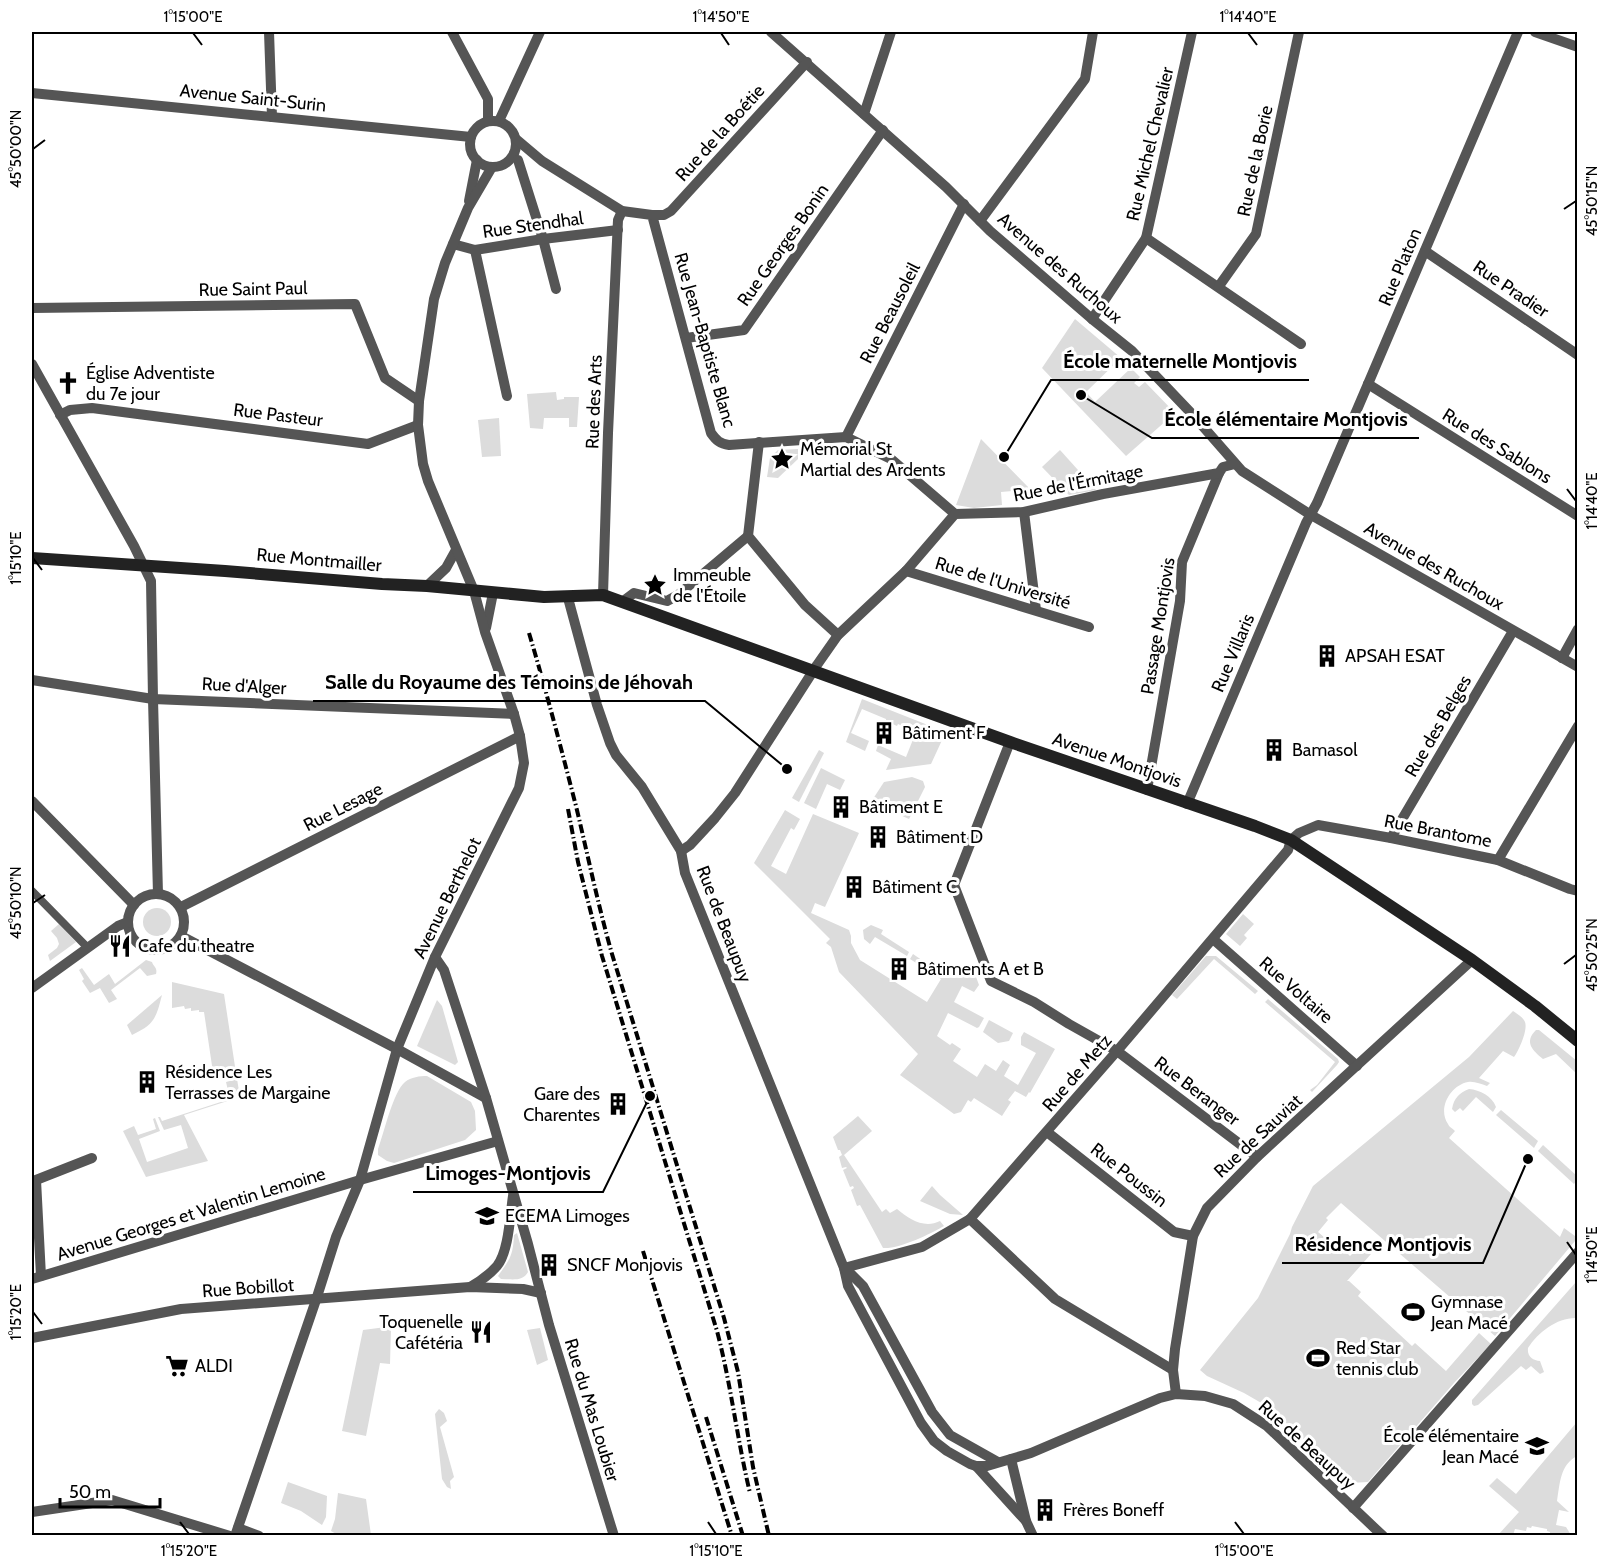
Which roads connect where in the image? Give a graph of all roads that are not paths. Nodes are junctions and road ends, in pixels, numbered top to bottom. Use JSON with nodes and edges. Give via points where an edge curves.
{"nodes":[{"id":1,"x":269,"y":32,"type":"edge"},
{"id":2,"x":452,"y":32,"type":"edge"},
{"id":3,"x":540,"y":32,"type":"edge"},
{"id":4,"x":771,"y":32,"type":"edge"},
{"id":5,"x":891,"y":32,"type":"edge"},
{"id":6,"x":1093,"y":32,"type":"edge"},
{"id":7,"x":1192,"y":32,"type":"edge"},
{"id":8,"x":1299,"y":32,"type":"edge"},
{"id":9,"x":1518,"y":32,"type":"edge"},
{"id":10,"x":1535,"y":32,"type":"edge"},
{"id":11,"x":1578,"y":47,"type":"edge"},
{"id":12,"x":807,"y":62,"type":"junction"},
{"id":13,"x":32,"y":93,"type":"edge"},
{"id":14,"x":864,"y":114,"type":"junction"},
{"id":15,"x":272,"y":117,"type":"junction"},
{"id":16,"x":493,"y":121,"type":"junction"},
{"id":17,"x":883,"y":130,"type":"junction"},
{"id":18,"x":471,"y":137,"type":"junction"},
{"id":19,"x":516,"y":139,"type":"junction"},
{"id":20,"x":477,"y":160,"type":"junction"},
{"id":21,"x":518,"y":160,"type":"dead end"},
{"id":22,"x":492,"y":168,"type":"junction"},
{"id":23,"x":964,"y":204,"type":"junction"},
{"id":24,"x":468,"y":208,"type":"junction"},
{"id":25,"x":622,"y":211,"type":"junction"},
{"id":26,"x":652,"y":215,"type":"junction"},
{"id":27,"x":980,"y":221,"type":"junction"},
{"id":28,"x":618,"y":231,"type":"junction"},
{"id":29,"x":1146,"y":238,"type":"junction"},
{"id":30,"x":543,"y":239,"type":"junction"},
{"id":31,"x":453,"y":244,"type":"junction"},
{"id":32,"x":475,"y":250,"type":"junction"},
{"id":33,"x":1425,"y":251,"type":"junction"},
{"id":34,"x":1219,"y":286,"type":"junction"},
{"id":35,"x":556,"y":289,"type":"dead end"},
{"id":36,"x":32,"y":308,"type":"edge"},
{"id":37,"x":1092,"y":319,"type":"junction"},
{"id":38,"x":686,"y":338,"type":"junction"},
{"id":39,"x":1301,"y":344,"type":"dead end"},
{"id":40,"x":1578,"y":355,"type":"edge"},
{"id":41,"x":32,"y":364,"type":"edge"},
{"id":42,"x":1368,"y":384,"type":"junction"},
{"id":43,"x":507,"y":396,"type":"dead end"},
{"id":44,"x":419,"y":401,"type":"junction"},
{"id":45,"x":60,"y":415,"type":"junction"},
{"id":46,"x":418,"y":425,"type":"junction"},
{"id":47,"x":846,"y":437,"type":"junction"},
{"id":48,"x":759,"y":442,"type":"junction"},
{"id":49,"x":1235,"y":464,"type":"junction"},
{"id":50,"x":1219,"y":473,"type":"junction"},
{"id":51,"x":1024,"y":512,"type":"junction"},
{"id":52,"x":955,"y":514,"type":"junction"},
{"id":53,"x":1311,"y":515,"type":"junction"},
{"id":54,"x":1578,"y":516,"type":"edge"},
{"id":55,"x":748,"y":536,"type":"junction"},
{"id":56,"x":456,"y":550,"type":"junction"},
{"id":57,"x":32,"y":558,"type":"edge"},
{"id":58,"x":144,"y":565,"type":"junction"},
{"id":59,"x":906,"y":571,"type":"junction"},
{"id":60,"x":427,"y":586,"type":"junction"},
{"id":61,"x":474,"y":591,"type":"junction"},
{"id":62,"x":493,"y":593,"type":"junction"},
{"id":63,"x":603,"y":595,"type":"junction"},
{"id":64,"x":568,"y":598,"type":"junction"},
{"id":65,"x":622,"y":602,"type":"junction"},
{"id":66,"x":1036,"y":610,"type":"junction"},
{"id":67,"x":1089,"y":627,"type":"dead end"},
{"id":68,"x":1578,"y":629,"type":"edge"},
{"id":69,"x":1513,"y":631,"type":"junction"},
{"id":70,"x":485,"y":632,"type":"junction"},
{"id":71,"x":838,"y":635,"type":"junction"},
{"id":72,"x":1562,"y":658,"type":"junction"},
{"id":73,"x":1578,"y":667,"type":"edge"},
{"id":74,"x":814,"y":672,"type":"junction"},
{"id":75,"x":32,"y":680,"type":"edge"},
{"id":76,"x":153,"y":699,"type":"junction"},
{"id":77,"x":514,"y":714,"type":"junction"},
{"id":78,"x":1578,"y":726,"type":"edge"},
{"id":79,"x":520,"y":736,"type":"junction"},
{"id":80,"x":1010,"y":742,"type":"junction"},
{"id":81,"x":1147,"y":790,"type":"junction"},
{"id":82,"x":32,"y":801,"type":"edge"},
{"id":83,"x":1187,"y":804,"type":"junction"},
{"id":84,"x":1391,"y":838,"type":"junction"},
{"id":85,"x":1291,"y":840,"type":"junction"},
{"id":86,"x":681,"y":851,"type":"junction"},
{"id":87,"x":1498,"y":860,"type":"junction"},
{"id":88,"x":32,"y":891,"type":"edge"},
{"id":89,"x":1578,"y":891,"type":"edge"},
{"id":90,"x":158,"y":894,"type":"junction"},
{"id":91,"x":134,"y":905,"type":"junction"},
{"id":92,"x":181,"y":907,"type":"junction"},
{"id":93,"x":128,"y":922,"type":"junction"},
{"id":94,"x":181,"y":936,"type":"junction"},
{"id":95,"x":1213,"y":939,"type":"junction"},
{"id":96,"x":87,"y":947,"type":"junction"},
{"id":97,"x":435,"y":957,"type":"junction"},
{"id":98,"x":1472,"y":960,"type":"junction"},
{"id":99,"x":32,"y":988,"type":"edge"},
{"id":100,"x":1578,"y":1041,"type":"edge"},
{"id":101,"x":397,"y":1049,"type":"junction"},
{"id":102,"x":1117,"y":1051,"type":"junction"},
{"id":103,"x":1357,"y":1066,"type":"junction"},
{"id":104,"x":486,"y":1098,"type":"junction"},
{"id":105,"x":1047,"y":1132,"type":"junction"},
{"id":106,"x":498,"y":1141,"type":"junction"},
{"id":107,"x":1257,"y":1157,"type":"junction"},
{"id":108,"x":92,"y":1158,"type":"dead end"},
{"id":109,"x":360,"y":1180,"type":"junction"},
{"id":110,"x":513,"y":1192,"type":"junction"},
{"id":111,"x":970,"y":1219,"type":"junction"},
{"id":112,"x":1194,"y":1236,"type":"junction"},
{"id":113,"x":1578,"y":1252,"type":"edge"},
{"id":114,"x":844,"y":1268,"type":"junction"},
{"id":115,"x":36,"y":1278,"type":"edge"},
{"id":116,"x":470,"y":1287,"type":"junction"},
{"id":117,"x":541,"y":1293,"type":"junction"},
{"id":118,"x":316,"y":1300,"type":"junction"},
{"id":119,"x":32,"y":1338,"type":"edge"},
{"id":120,"x":1173,"y":1370,"type":"junction"},
{"id":121,"x":1176,"y":1394,"type":"junction"},
{"id":122,"x":1011,"y":1460,"type":"junction"},
{"id":123,"x":998,"y":1462,"type":"junction"},
{"id":124,"x":976,"y":1466,"type":"junction"},
{"id":125,"x":992,"y":1485,"type":"junction"},
{"id":126,"x":1353,"y":1508,"type":"junction"},
{"id":127,"x":32,"y":1512,"type":"edge"},
{"id":128,"x":1026,"y":1521,"type":"junction"},
{"id":129,"x":234,"y":1533,"type":"edge"},
{"id":130,"x":260,"y":1536,"type":"edge"},
{"id":131,"x":614,"y":1536,"type":"edge"},
{"id":132,"x":1032,"y":1536,"type":"edge"},
{"id":133,"x":1383,"y":1536,"type":"edge"}],
"edges":[{"from":1,"to":15,"type":"street"},
{"from":2,"to":16,"type":"street","via":[[488,99]]},
{"from":3,"to":16,"type":"street"},
{"from":4,"to":12,"type":"street","name":"Avenue des Ruchoux"},
{"from":5,"to":14,"type":"street"},
{"from":6,"to":27,"type":"street","via":[[1085,79]]},
{"from":7,"to":29,"type":"street","name":"Rue Michel Chevalier"},
{"from":8,"to":34,"type":"street","name":"Rue de la Borie","via":[[1256,234]]},
{"from":9,"to":33,"type":"street","name":"Rue Platon"},
{"from":10,"to":11,"type":"street"},
{"from":12,"to":14,"type":"street","name":"Avenue des Ruchoux"},
{"from":12,"to":26,"type":"street","name":"Rue de la Boétie","via":[[671,211]]},
{"from":13,"to":15,"type":"street","name":"Avenue Saint-Surin"},
{"from":14,"to":17,"type":"street","name":"Avenue des Ruchoux"},
{"from":15,"to":18,"type":"street","name":"Avenue Saint-Surin"},
{"from":16,"to":18,"type":"street","via":[[481,124]]},
{"from":16,"to":19,"type":"street","via":[[510,128]]},
{"from":17,"to":23,"type":"street","name":"Avenue des Ruchoux"},
{"from":17,"to":38,"type":"street","name":"Rue Georges Bonin","via":[[744,330]]},
{"from":18,"to":20,"type":"street","via":[[470,149]]},
{"from":19,"to":22,"type":"street","via":[[511,160]]},
{"from":19,"to":25,"type":"street","via":[[542,161]]},
{"from":20,"to":22,"type":"street"},
{"from":20,"to":24,"type":"street"},
{"from":21,"to":30,"type":"street"},
{"from":22,"to":24,"type":"street"},
{"from":23,"to":27,"type":"street","name":"Avenue des Ruchoux"},
{"from":23,"to":47,"type":"street","name":"Rue Beausoleil"},
{"from":24,"to":31,"type":"street","name":"Avenue Berthelot"},
{"from":25,"to":26,"type":"street"},
{"from":25,"to":28,"type":"street","name":"Rue des Arts"},
{"from":26,"to":38,"type":"street","name":"Rue Jean-Baptiste Blanc"},
{"from":27,"to":37,"type":"street","name":"Avenue des Ruchoux"},
{"from":28,"to":30,"type":"street","name":"Rue Stendhal"},
{"from":28,"to":63,"type":"street","name":"Rue des Arts"},
{"from":29,"to":34,"type":"street"},
{"from":29,"to":37,"type":"street","name":"Rue Michel Chevalier"},
{"from":30,"to":32,"type":"street","name":"Rue Stendhal"},
{"from":30,"to":35,"type":"street"},
{"from":31,"to":32,"type":"street","name":"Rue Stendhal"},
{"from":31,"to":44,"type":"street","name":"Avenue Berthelot","via":[[435,299]]},
{"from":32,"to":43,"type":"street"},
{"from":33,"to":40,"type":"street","name":"Rue Pradier"},
{"from":33,"to":42,"type":"street","name":"Rue Platon"},
{"from":34,"to":39,"type":"street"},
{"from":36,"to":44,"type":"street","name":"Rue Saint Paul","via":[[355,304],[385,378]]},
{"from":37,"to":49,"type":"street","name":"Avenue des Ruchoux","via":[[1132,351]]},
{"from":38,"to":48,"type":"street","name":"Rue Jean-Baptiste Blanc","via":[[711,433],[722,444]]},
{"from":41,"to":45,"type":"street"},
{"from":42,"to":53,"type":"street","name":"Rue Platon"},
{"from":42,"to":54,"type":"street","name":"Rue des Sablons"},
{"from":44,"to":46,"type":"street","name":"Avenue Berthelot"},
{"from":45,"to":46,"type":"street","name":"Rue Pasteur","via":[[92,408],[368,444]]},
{"from":45,"to":58,"type":"street"},
{"from":46,"to":56,"type":"street","name":"Avenue Berthelot","via":[[423,464]]},
{"from":47,"to":48,"type":"street","name":"Rue Jean-Baptiste Blanc"},
{"from":47,"to":52,"type":"street","name":"Rue Jean-Baptiste Blanc","via":[[891,459]]},
{"from":48,"to":55,"type":"street"},
{"from":49,"to":50,"type":"street","name":"Rue de l'Érmitage","via":[[1223,467]]},
{"from":49,"to":53,"type":"street","name":"Avenue des Ruchoux"},
{"from":50,"to":51,"type":"street","name":"Rue de l'Érmitage"},
{"from":50,"to":81,"type":"street","name":"Passage Montjovis","via":[[1182,562],[1180,601]]},
{"from":51,"to":52,"type":"street","name":"Rue de l'Érmitage"},
{"from":51,"to":66,"type":"street"},
{"from":52,"to":59,"type":"street"},
{"from":53,"to":69,"type":"street","name":"Avenue des Ruchoux"},
{"from":53,"to":83,"type":"street","name":"Rue Villaris"},
{"from":55,"to":65,"type":"street","via":[[667,601],[634,593]]},
{"from":55,"to":71,"type":"street","via":[[805,605]]},
{"from":56,"to":60,"type":"street","via":[[446,568]]},
{"from":56,"to":61,"type":"street","name":"Avenue Berthelot"},
{"from":57,"to":58,"type":"main road","name":"Rue Montmailler"},
{"from":58,"to":60,"type":"main road","name":"Rue Montmailler"},
{"from":58,"to":76,"type":"street","via":[[151,581]]},
{"from":59,"to":66,"type":"street","name":"Rue de l'Université"},
{"from":59,"to":71,"type":"street"},
{"from":60,"to":61,"type":"main road","name":"Rue Montmailler"},
{"from":61,"to":62,"type":"main road","name":"Rue Montmailler"},
{"from":61,"to":70,"type":"street","name":"Avenue Berthelot"},
{"from":62,"to":64,"type":"main road","name":"Rue Montmailler"},
{"from":62,"to":70,"type":"street"},
{"from":63,"to":64,"type":"main road","name":"Rue Montmailler"},
{"from":63,"to":65,"type":"main road","name":"Avenue Montjovis"},
{"from":64,"to":86,"type":"street","name":"Rue de Beaupuy","via":[[610,742]]},
{"from":65,"to":74,"type":"main road","name":"Avenue Montjovis"},
{"from":66,"to":67,"type":"street","name":"Rue de l'Université"},
{"from":68,"to":72,"type":"street"},
{"from":69,"to":72,"type":"street","name":"Avenue des Ruchoux"},
{"from":69,"to":84,"type":"street","name":"Rue des Belges"},
{"from":70,"to":77,"type":"street","name":"Avenue Berthelot"},
{"from":71,"to":74,"type":"street"},
{"from":72,"to":73,"type":"street","name":"Avenue des Ruchoux"},
{"from":74,"to":80,"type":"main road","name":"Avenue Montjovis"},
{"from":74,"to":86,"type":"street","via":[[735,793]]},
{"from":75,"to":76,"type":"street","name":"Rue d'Alger"},
{"from":76,"to":77,"type":"street","name":"Rue d'Alger"},
{"from":76,"to":90,"type":"street"},
{"from":77,"to":79,"type":"street","name":"Avenue Berthelot"},
{"from":78,"to":87,"type":"street"},
{"from":79,"to":92,"type":"street","name":"Rue Lesage"},
{"from":79,"to":97,"type":"street","name":"Avenue Berthelot","via":[[524,763],[519,788]]},
{"from":80,"to":81,"type":"main road","name":"Avenue Montjovis"},
{"from":80,"to":102,"type":"street","name":"Rue Beranger","via":[[954,885],[991,981]]},
{"from":81,"to":83,"type":"main road","name":"Avenue Montjovis"},
{"from":82,"to":91,"type":"street"},
{"from":83,"to":85,"type":"main road","name":"Avenue Montjovis"},
{"from":84,"to":85,"type":"street","name":"Rue Brantome","via":[[1318,825]]},
{"from":84,"to":87,"type":"street","name":"Rue Brantome"},
{"from":85,"to":95,"type":"street","name":"Rue de Metz","via":[[1288,850]]},
{"from":85,"to":98,"type":"main road","name":"Avenue Montjovis"},
{"from":86,"to":114,"type":"street","name":"Rue de Beaupuy","via":[[685,873]]},
{"from":87,"to":89,"type":"street","name":"Rue Brantome"},
{"from":88,"to":96,"type":"street"},
{"from":90,"to":91,"type":"street","via":[[146,896]]},
{"from":90,"to":92,"type":"street"},
{"from":91,"to":93,"type":"street"},
{"from":92,"to":94,"type":"street","via":[[185,922]]},
{"from":93,"to":94,"type":"street","via":[[135,940],[149,949],[167,948]]},
{"from":93,"to":96,"type":"street"},
{"from":94,"to":101,"type":"street"},
{"from":95,"to":102,"type":"street","name":"Rue de Metz"},
{"from":95,"to":103,"type":"street","name":"Rue Voltaire"},
{"from":96,"to":99,"type":"street"},
{"from":97,"to":101,"type":"street","name":"Avenue Berthelot"},
{"from":97,"to":104,"type":"street","name":"Rue du Mas Loubier","via":[[444,970]]},
{"from":98,"to":100,"type":"main road","name":"Avenue Montjovis"},
{"from":98,"to":103,"type":"street","name":"Rue de Sauviat"},
{"from":101,"to":104,"type":"street"},
{"from":101,"to":109,"type":"street","name":"Avenue Berthelot"},
{"from":102,"to":105,"type":"street","name":"Rue de Metz"},
{"from":102,"to":107,"type":"street","name":"Rue Beranger"},
{"from":103,"to":107,"type":"street","name":"Rue de Sauviat"},
{"from":104,"to":106,"type":"street","name":"Rue du Mas Loubier"},
{"from":105,"to":111,"type":"street","name":"Rue de Metz"},
{"from":105,"to":112,"type":"street","name":"Rue Poussin","via":[[1174,1233]]},
{"from":106,"to":109,"type":"street","name":"Avenue Georges et Valentin Lemoine"},
{"from":106,"to":110,"type":"street","name":"Rue du Mas Loubier"},
{"from":107,"to":112,"type":"street","name":"Rue de Sauviat","via":[[1207,1208]]},
{"from":108,"to":115,"type":"street","via":[[36,1180]]},
{"from":109,"to":115,"type":"street","name":"Avenue Georges et Valentin Lemoine"},
{"from":109,"to":118,"type":"street","name":"Avenue Berthelot"},
{"from":110,"to":116,"type":"street","via":[[505,1248],[498,1265]]},
{"from":110,"to":117,"type":"street","name":"Rue du Mas Loubier"},
{"from":111,"to":114,"type":"street","name":"Rue de Metz","via":[[922,1247]]},
{"from":111,"to":120,"type":"street","via":[[1055,1299]]},
{"from":112,"to":120,"type":"street","name":"Rue de Sauviat"},
{"from":113,"to":126,"type":"street"},
{"from":114,"to":123,"type":"street","name":"Rue de Beaupuy","via":[[862,1286],[932,1412],[950,1435]]},
{"from":114,"to":124,"type":"street","name":"Rue de Beaupuy","via":[[848,1286],[921,1423],[934,1441]]},
{"from":116,"to":117,"type":"street","name":"Rue Bobillot"},
{"from":116,"to":118,"type":"street","name":"Rue Bobillot"},
{"from":117,"to":131,"type":"street","name":"Rue du Mas Loubier"},
{"from":118,"to":119,"type":"street","name":"Rue Bobillot","via":[[181,1310]]},
{"from":118,"to":129,"type":"street","name":"Avenue Berthelot"},
{"from":120,"to":121,"type":"street","name":"Rue de Sauviat"},
{"from":121,"to":122,"type":"street","name":"Rue de Beaupuy"},
{"from":121,"to":126,"type":"street","name":"Rue de Beaupuy","via":[[1206,1396],[1233,1404],[1267,1426]]},
{"from":122,"to":123,"type":"street","name":"Rue de Beaupuy"},
{"from":122,"to":128,"type":"street"},
{"from":123,"to":124,"type":"street","name":"Rue de Beaupuy"},
{"from":123,"to":125,"type":"street","via":[[993,1469]]},
{"from":124,"to":125,"type":"street"},
{"from":125,"to":128,"type":"street"},
{"from":126,"to":133,"type":"street","name":"Rue de Beaupuy"},
{"from":127,"to":129,"type":"street","via":[[112,1500]]},
{"from":128,"to":132,"type":"street"},
{"from":129,"to":130,"type":"street"}]}
